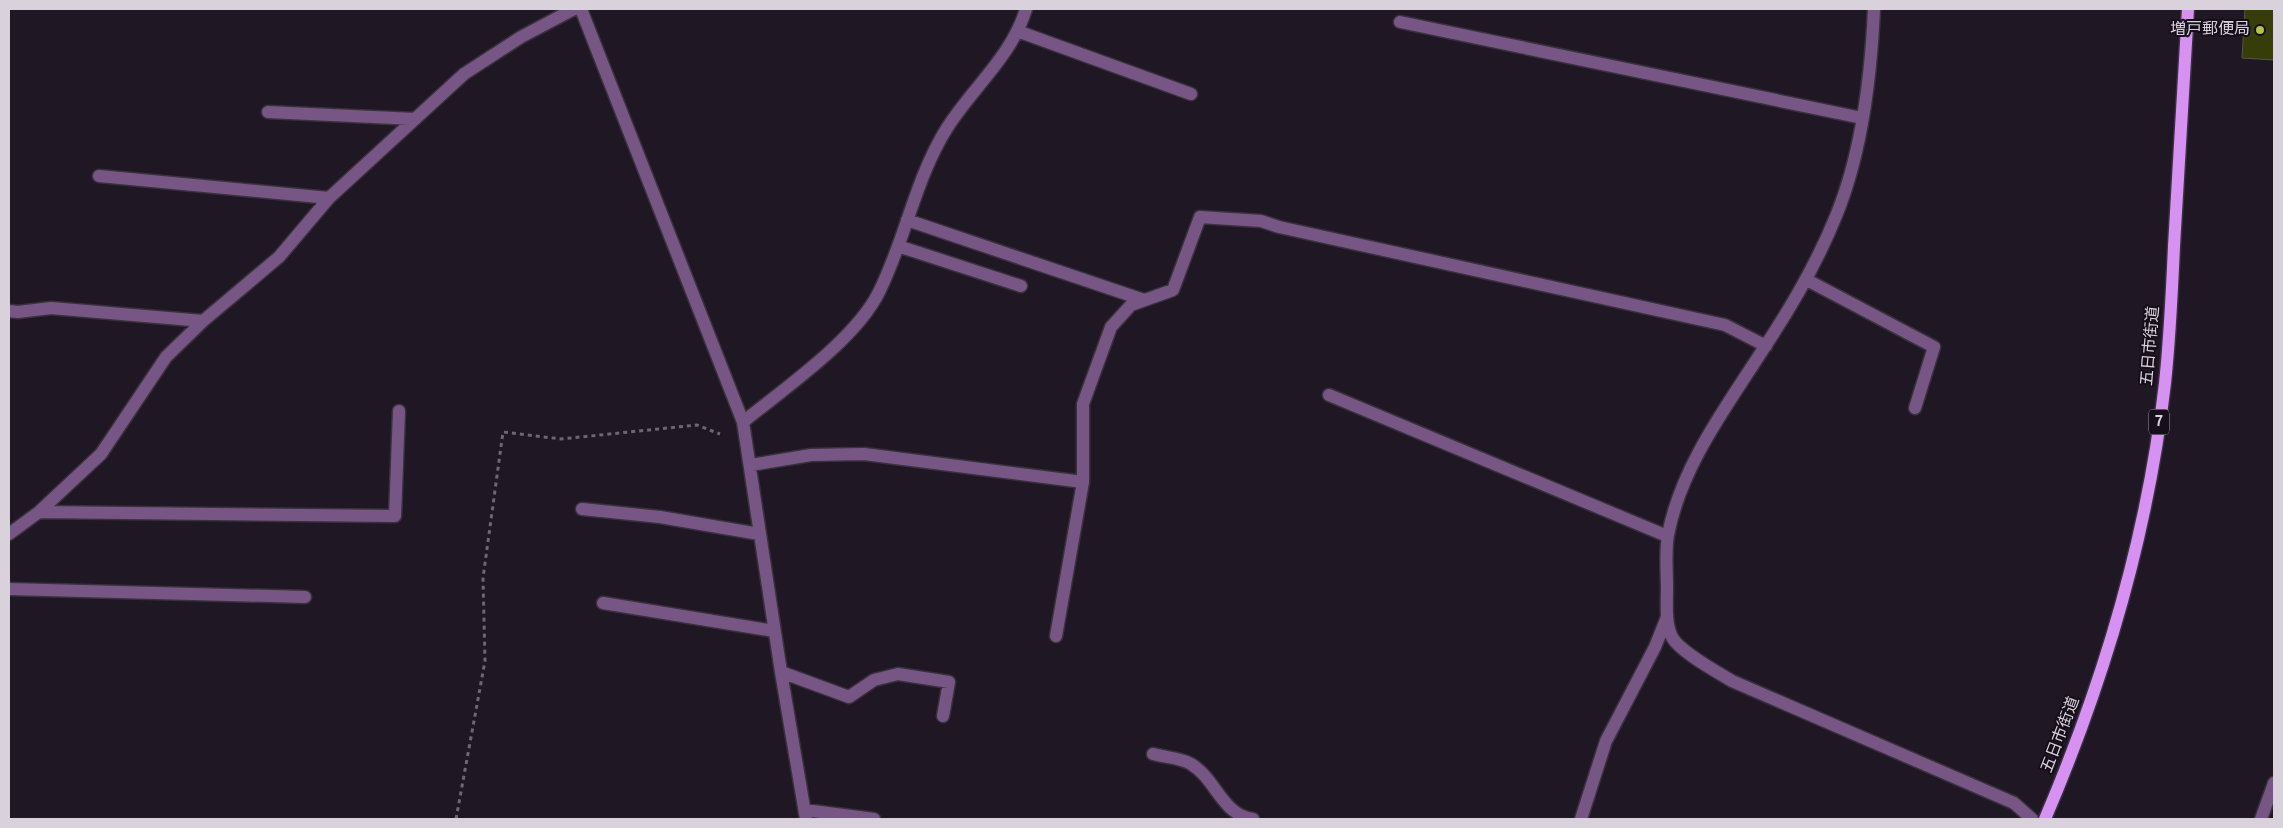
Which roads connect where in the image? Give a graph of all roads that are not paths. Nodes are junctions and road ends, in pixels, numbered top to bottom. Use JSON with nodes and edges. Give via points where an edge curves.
{"nodes":[{"id":1,"x":574,"y":9,"type":"edge"},
{"id":2,"x":581,"y":9,"type":"edge"},
{"id":3,"x":1026,"y":9,"type":"edge"},
{"id":4,"x":1874,"y":9,"type":"edge"},
{"id":5,"x":2188,"y":9,"type":"edge"},
{"id":6,"x":1400,"y":22,"type":"dead end"},
{"id":7,"x":1017,"y":31,"type":"junction"},
{"id":8,"x":1191,"y":94,"type":"dead end"},
{"id":9,"x":268,"y":112,"type":"dead end"},
{"id":10,"x":1862,"y":118,"type":"junction"},
{"id":11,"x":414,"y":119,"type":"junction"},
{"id":12,"x":99,"y":176,"type":"dead end"},
{"id":13,"x":329,"y":198,"type":"junction"},
{"id":14,"x":906,"y":220,"type":"junction"},
{"id":15,"x":898,"y":246,"type":"junction"},
{"id":16,"x":1807,"y":280,"type":"junction"},
{"id":17,"x":1021,"y":286,"type":"dead end"},
{"id":18,"x":1144,"y":300,"type":"junction"},
{"id":19,"x":9,"y":311,"type":"edge"},
{"id":20,"x":203,"y":321,"type":"junction"},
{"id":21,"x":1766,"y":346,"type":"junction"},
{"id":22,"x":1329,"y":395,"type":"dead end"},
{"id":23,"x":1914,"y":408,"type":"dead end"},
{"id":24,"x":399,"y":411,"type":"dead end"},
{"id":25,"x":743,"y":422,"type":"junction"},
{"id":26,"x":751,"y":465,"type":"junction"},
{"id":27,"x":1083,"y":482,"type":"junction"},
{"id":28,"x":582,"y":510,"type":"dead end"},
{"id":29,"x":39,"y":512,"type":"junction"},
{"id":30,"x":9,"y":534,"type":"edge"},
{"id":31,"x":759,"y":534,"type":"junction"},
{"id":32,"x":1667,"y":536,"type":"junction"},
{"id":33,"x":9,"y":589,"type":"edge"},
{"id":34,"x":305,"y":597,"type":"dead end"},
{"id":35,"x":603,"y":603,"type":"dead end"},
{"id":36,"x":1667,"y":617,"type":"junction"},
{"id":37,"x":774,"y":630,"type":"junction"},
{"id":38,"x":1056,"y":636,"type":"dead end"},
{"id":39,"x":781,"y":672,"type":"junction"},
{"id":40,"x":943,"y":716,"type":"dead end"},
{"id":41,"x":1154,"y":754,"type":"dead end"},
{"id":42,"x":2274,"y":783,"type":"edge"},
{"id":43,"x":805,"y":815,"type":"edge"},
{"id":44,"x":874,"y":819,"type":"edge"},
{"id":45,"x":1252,"y":819,"type":"edge"},
{"id":46,"x":1581,"y":819,"type":"edge"},
{"id":47,"x":2032,"y":819,"type":"edge"},
{"id":48,"x":2045,"y":819,"type":"edge"},
{"id":49,"x":2262,"y":819,"type":"edge"}],
"edges":[{"from":1,"to":11,"type":"street","via":[[521,37],[464,74]]},
{"from":2,"to":25,"type":"street"},
{"from":3,"to":7,"type":"street"},
{"from":4,"to":10,"type":"street"},
{"from":5,"to":48,"type":"main road","name":"五日市街道","number":"7","via":[[2165,382],[2155,452],[2135,550],[2093,697]]},
{"from":6,"to":10,"type":"street"},
{"from":7,"to":8,"type":"street"},
{"from":7,"to":14,"type":"street","via":[[1002,58],[947,127],[927,164]]},
{"from":9,"to":11,"type":"street"},
{"from":10,"to":16,"type":"street","via":[[1850,175],[1837,215]]},
{"from":11,"to":13,"type":"street"},
{"from":12,"to":13,"type":"street"},
{"from":13,"to":20,"type":"street","via":[[279,257]]},
{"from":14,"to":15,"type":"street"},
{"from":14,"to":18,"type":"street"},
{"from":15,"to":17,"type":"street"},
{"from":15,"to":25,"type":"street","via":[[879,294],[848,335]]},
{"from":16,"to":21,"type":"street"},
{"from":16,"to":23,"type":"street","via":[[1934,347]]},
{"from":18,"to":21,"type":"street","via":[[1173,290],[1200,217],[1261,221],[1725,325]]},
{"from":18,"to":27,"type":"street","via":[[1130,306],[1110,327],[1083,404]]},
{"from":19,"to":20,"type":"street","via":[[51,308]]},
{"from":20,"to":29,"type":"street","via":[[166,357],[101,454]]},
{"from":21,"to":32,"type":"street","via":[[1708,434],[1680,492]]},
{"from":22,"to":32,"type":"street"},
{"from":24,"to":29,"type":"street","via":[[395,516]]},
{"from":25,"to":26,"type":"street"},
{"from":26,"to":27,"type":"street","via":[[811,455],[864,454]]},
{"from":26,"to":31,"type":"street"},
{"from":27,"to":38,"type":"street"},
{"from":28,"to":31,"type":"street","via":[[660,517]]},
{"from":29,"to":30,"type":"street"},
{"from":31,"to":37,"type":"street"},
{"from":32,"to":36,"type":"street"},
{"from":33,"to":34,"type":"street"},
{"from":35,"to":37,"type":"street"},
{"from":36,"to":46,"type":"street","via":[[1606,741]]},
{"from":36,"to":47,"type":"street","via":[[1672,637],[1692,656],[1732,681],[2014,803]]},
{"from":37,"to":39,"type":"street"},
{"from":39,"to":40,"type":"street","via":[[850,697],[874,680],[898,674],[949,682]]},
{"from":39,"to":43,"type":"street"},
{"from":41,"to":45,"type":"street","via":[[1191,763],[1215,786],[1226,806],[1242,818]]},
{"from":42,"to":49,"type":"street"},
{"from":43,"to":44,"type":"street"}]}
